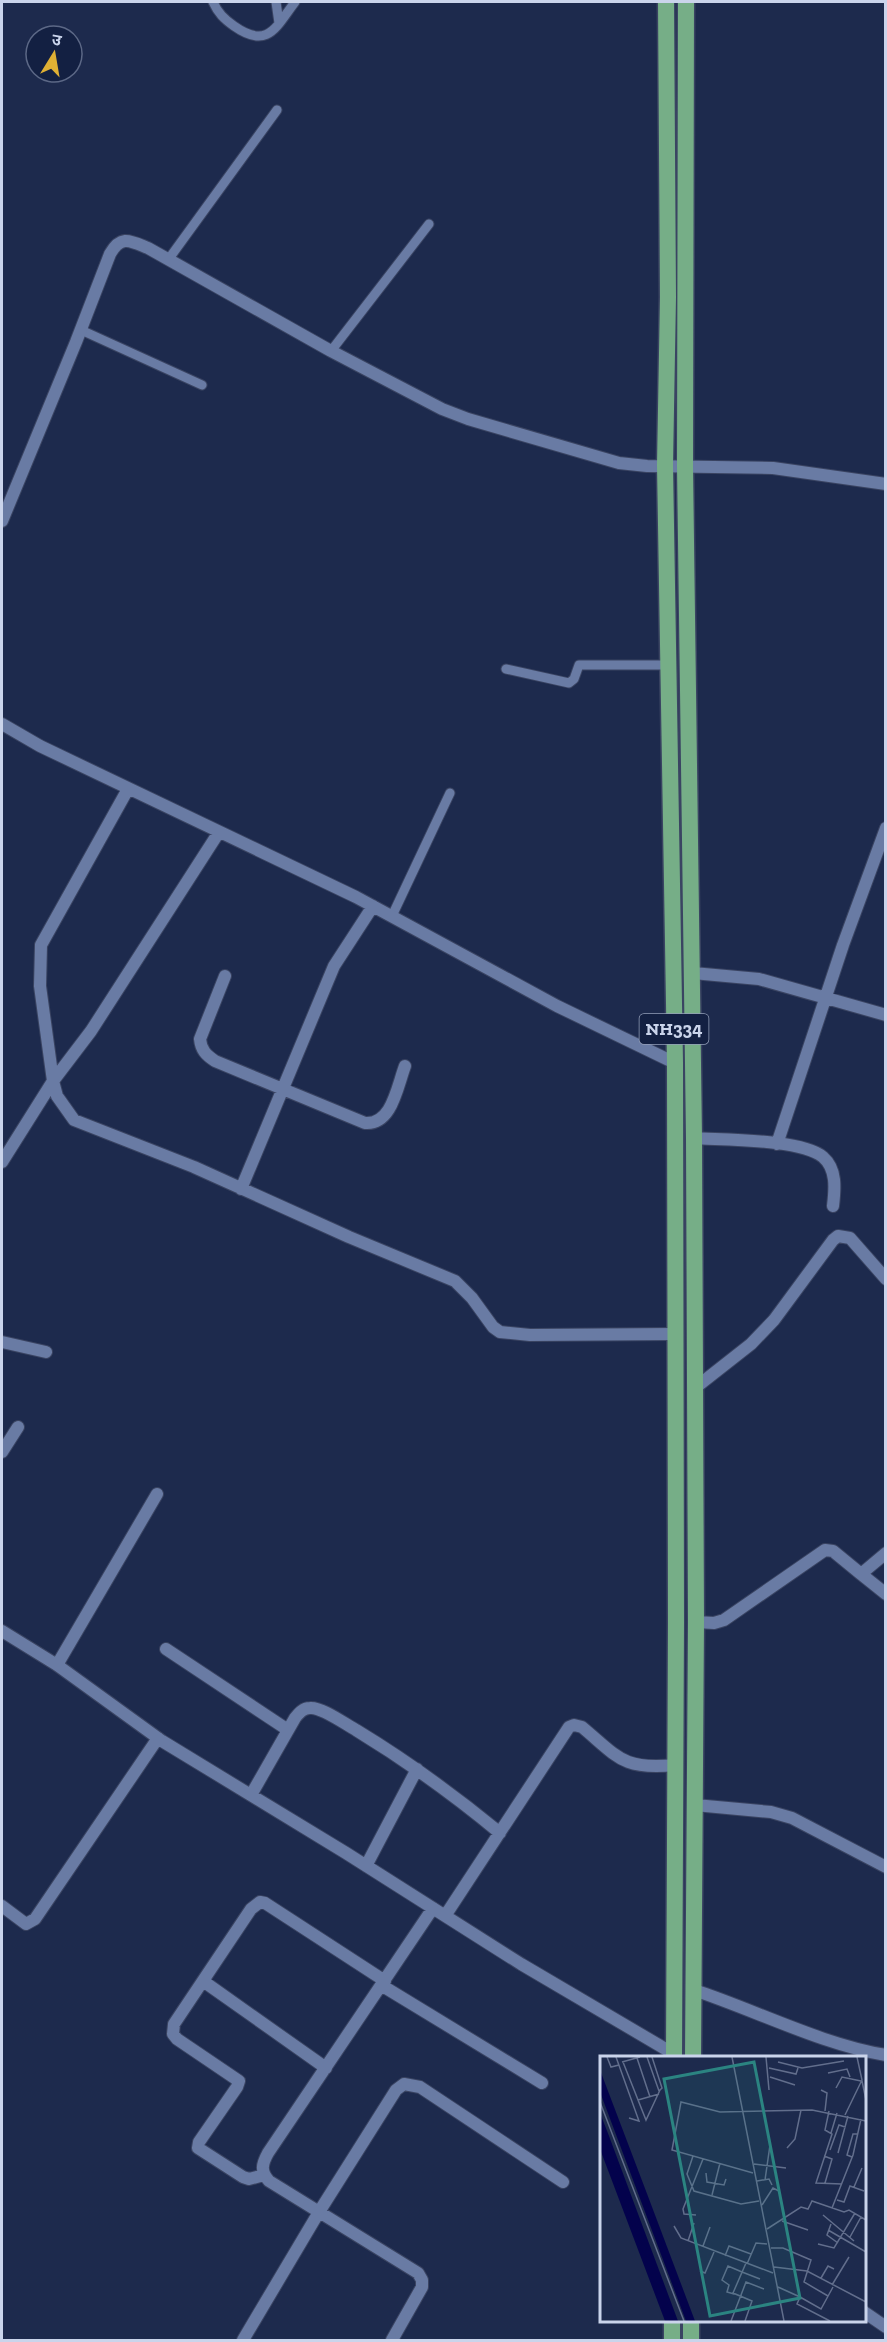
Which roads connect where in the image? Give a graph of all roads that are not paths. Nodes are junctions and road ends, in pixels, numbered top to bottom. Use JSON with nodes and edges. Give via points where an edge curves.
{"nodes":[{"id":1,"x":213,"y":2,"type":"edge"},
{"id":2,"x":276,"y":2,"type":"edge"},
{"id":3,"x":296,"y":2,"type":"edge"},
{"id":4,"x":666,"y":2,"type":"edge"},
{"id":5,"x":686,"y":2,"type":"edge"},
{"id":6,"x":279,"y":23,"type":"junction"},
{"id":7,"x":277,"y":110,"type":"dead end"},
{"id":8,"x":429,"y":224,"type":"dead end"},
{"id":9,"x":168,"y":260,"type":"junction"},
{"id":10,"x":81,"y":330,"type":"junction"},
{"id":11,"x":331,"y":351,"type":"junction"},
{"id":12,"x":202,"y":385,"type":"dead end"},
{"id":13,"x":665,"y":465,"type":"junction"},
{"id":14,"x":685,"y":466,"type":"junction"},
{"id":15,"x":885,"y":484,"type":"edge"},
{"id":16,"x":6,"y":494,"type":"edge"},
{"id":17,"x":2,"y":521,"type":"edge"},
{"id":18,"x":667,"y":665,"type":"junction"},
{"id":19,"x":506,"y":669,"type":"dead end"},
{"id":20,"x":2,"y":724,"type":"edge"},
{"id":21,"x":128,"y":789,"type":"junction"},
{"id":22,"x":450,"y":793,"type":"dead end"},
{"id":23,"x":885,"y":828,"type":"edge"},
{"id":24,"x":219,"y":832,"type":"junction"},
{"id":25,"x":373,"y":906,"type":"junction"},
{"id":26,"x":392,"y":916,"type":"junction"},
{"id":27,"x":693,"y":973,"type":"junction"},
{"id":28,"x":225,"y":976,"type":"dead end"},
{"id":29,"x":826,"y":997,"type":"junction"},
{"id":30,"x":885,"y":1015,"type":"edge"},
{"id":31,"x":675,"y":1063,"type":"junction"},
{"id":32,"x":405,"y":1066,"type":"dead end"},
{"id":33,"x":53,"y":1081,"type":"junction"},
{"id":34,"x":282,"y":1089,"type":"junction"},
{"id":35,"x":694,"y":1138,"type":"junction"},
{"id":36,"x":777,"y":1144,"type":"junction"},
{"id":37,"x":2,"y":1162,"type":"edge"},
{"id":38,"x":241,"y":1189,"type":"junction"},
{"id":39,"x":833,"y":1206,"type":"dead end"},
{"id":40,"x":885,"y":1279,"type":"edge"},
{"id":41,"x":675,"y":1334,"type":"junction"},
{"id":42,"x":2,"y":1342,"type":"edge"},
{"id":43,"x":46,"y":1352,"type":"dead end"},
{"id":44,"x":695,"y":1388,"type":"junction"},
{"id":45,"x":18,"y":1427,"type":"dead end"},
{"id":46,"x":2,"y":1452,"type":"edge"},
{"id":47,"x":157,"y":1494,"type":"dead end"},
{"id":48,"x":885,"y":1553,"type":"edge"},
{"id":49,"x":861,"y":1574,"type":"junction"},
{"id":50,"x":885,"y":1594,"type":"edge"},
{"id":51,"x":696,"y":1622,"type":"junction"},
{"id":52,"x":2,"y":1631,"type":"edge"},
{"id":53,"x":166,"y":1649,"type":"dead end"},
{"id":54,"x":57,"y":1665,"type":"junction"},
{"id":55,"x":288,"y":1730,"type":"junction"},
{"id":56,"x":158,"y":1738,"type":"junction"},
{"id":57,"x":675,"y":1765,"type":"junction"},
{"id":58,"x":417,"y":1769,"type":"junction"},
{"id":59,"x":251,"y":1796,"type":"junction"},
{"id":60,"x":695,"y":1805,"type":"junction"},
{"id":61,"x":500,"y":1833,"type":"junction"},
{"id":62,"x":366,"y":1866,"type":"junction"},
{"id":63,"x":885,"y":1867,"type":"edge"},
{"id":64,"x":2,"y":1906,"type":"edge"},
{"id":65,"x":433,"y":1908,"type":"junction"},
{"id":66,"x":446,"y":1916,"type":"junction"},
{"id":67,"x":203,"y":1981,"type":"junction"},
{"id":68,"x":383,"y":1983,"type":"junction"},
{"id":69,"x":694,"y":1990,"type":"junction"},
{"id":70,"x":674,"y":2055,"type":"edge"},
{"id":71,"x":885,"y":2055,"type":"edge"},
{"id":72,"x":693,"y":2056,"type":"edge"},
{"id":73,"x":326,"y":2068,"type":"junction"},
{"id":74,"x":542,"y":2083,"type":"dead end"},
{"id":75,"x":264,"y":2175,"type":"junction"},
{"id":76,"x":563,"y":2182,"type":"dead end"},
{"id":77,"x":319,"y":2212,"type":"junction"},
{"id":78,"x":866,"y":2313,"type":"edge"},
{"id":79,"x":672,"y":2321,"type":"edge"},
{"id":80,"x":691,"y":2321,"type":"edge"},
{"id":81,"x":885,"y":2327,"type":"edge"},
{"id":82,"x":243,"y":2340,"type":"edge"},
{"id":83,"x":392,"y":2340,"type":"edge"},
{"id":84,"x":672,"y":2340,"type":"edge"},
{"id":85,"x":691,"y":2340,"type":"edge"}],
"edges":[{"from":1,"to":6,"type":"lane","via":[[223,18],[248,36],[267,35]]},
{"from":2,"to":6,"type":"lane"},
{"from":3,"to":6,"type":"lane"},
{"from":4,"to":13,"type":"highway","number":"NH334"},
{"from":5,"to":14,"type":"highway","number":"NH334"},
{"from":7,"to":9,"type":"lane"},
{"from":8,"to":11,"type":"lane"},
{"from":9,"to":10,"type":"street","via":[[132,241],[115,244]]},
{"from":9,"to":11,"type":"street"},
{"from":10,"to":12,"type":"lane"},
{"from":10,"to":16,"type":"street"},
{"from":11,"to":13,"type":"street","via":[[468,419],[619,463]]},
{"from":13,"to":14,"type":"street"},
{"from":13,"to":18,"type":"highway","number":"NH334"},
{"from":14,"to":15,"type":"street","via":[[773,468]]},
{"from":14,"to":27,"type":"highway","number":"NH334"},
{"from":16,"to":17,"type":"street"},
{"from":18,"to":19,"type":"lane","via":[[579,665],[569,683]]},
{"from":18,"to":31,"type":"highway","number":"NH334"},
{"from":20,"to":21,"type":"street"},
{"from":21,"to":24,"type":"street"},
{"from":21,"to":33,"type":"street","via":[[41,945],[40,986]]},
{"from":22,"to":26,"type":"lane"},
{"from":23,"to":29,"type":"street"},
{"from":24,"to":25,"type":"street"},
{"from":24,"to":33,"type":"street","via":[[91,1031]]},
{"from":25,"to":26,"type":"street"},
{"from":25,"to":34,"type":"street","via":[[334,966]]},
{"from":26,"to":31,"type":"street","via":[[557,1006]]},
{"from":27,"to":29,"type":"street","via":[[759,979]]},
{"from":27,"to":35,"type":"highway","number":"NH334"},
{"from":28,"to":34,"type":"street","via":[[202,1030],[201,1048],[215,1061]]},
{"from":29,"to":30,"type":"street"},
{"from":29,"to":36,"type":"street"},
{"from":31,"to":41,"type":"highway","number":"NH334"},
{"from":32,"to":34,"type":"street","via":[[387,1113],[374,1124]]},
{"from":33,"to":37,"type":"street"},
{"from":33,"to":38,"type":"street","via":[[57,1096],[74,1120]]},
{"from":34,"to":38,"type":"street"},
{"from":35,"to":36,"type":"street"},
{"from":35,"to":44,"type":"highway","number":"NH334"},
{"from":36,"to":39,"type":"street","via":[[812,1150],[825,1158],[835,1185]]},
{"from":38,"to":41,"type":"street","via":[[455,1281],[500,1332]]},
{"from":40,"to":44,"type":"street","via":[[850,1238],[838,1236],[774,1320],[751,1344]]},
{"from":41,"to":57,"type":"highway","number":"NH334"},
{"from":42,"to":43,"type":"street"},
{"from":44,"to":51,"type":"highway","number":"NH334"},
{"from":45,"to":46,"type":"street"},
{"from":47,"to":54,"type":"street"},
{"from":48,"to":49,"type":"street"},
{"from":49,"to":50,"type":"street"},
{"from":49,"to":51,"type":"street","via":[[833,1551],[825,1550],[724,1620]]},
{"from":51,"to":60,"type":"highway","number":"NH334"},
{"from":52,"to":54,"type":"street"},
{"from":53,"to":55,"type":"street"},
{"from":54,"to":56,"type":"street"},
{"from":55,"to":58,"type":"street","via":[[302,1711],[318,1709]]},
{"from":55,"to":59,"type":"street"},
{"from":56,"to":59,"type":"street"},
{"from":56,"to":64,"type":"street","via":[[35,1919],[26,1924]]},
{"from":57,"to":61,"type":"street","via":[[650,1767],[627,1763],[582,1726],[574,1725],[565,1731]]},
{"from":57,"to":70,"type":"highway","number":"NH334"},
{"from":58,"to":61,"type":"street"},
{"from":58,"to":62,"type":"street"},
{"from":59,"to":62,"type":"street"},
{"from":60,"to":63,"type":"street","via":[[771,1812],[792,1818]]},
{"from":60,"to":69,"type":"highway","number":"NH334"},
{"from":61,"to":66,"type":"street"},
{"from":62,"to":65,"type":"street"},
{"from":65,"to":66,"type":"street"},
{"from":65,"to":68,"type":"street"},
{"from":66,"to":70,"type":"street"},
{"from":67,"to":68,"type":"street","via":[[251,1909],[260,1902]]},
{"from":67,"to":73,"type":"street"},
{"from":67,"to":75,"type":"street","via":[[174,2024],[173,2034],[239,2083],[198,2148],[243,2177]]},
{"from":68,"to":73,"type":"street"},
{"from":68,"to":74,"type":"street"},
{"from":69,"to":71,"type":"street","via":[[836,2043]]},
{"from":69,"to":72,"type":"highway","number":"NH334"},
{"from":73,"to":75,"type":"street","via":[[268,2153],[262,2168]]},
{"from":75,"to":77,"type":"street"},
{"from":76,"to":77,"type":"street","via":[[420,2087],[404,2084],[396,2090]]},
{"from":77,"to":82,"type":"street"},
{"from":77,"to":83,"type":"street","via":[[418,2273],[422,2280],[422,2288]]},
{"from":78,"to":81,"type":"street"},
{"from":79,"to":84,"type":"highway"},
{"from":80,"to":85,"type":"highway"}]}
